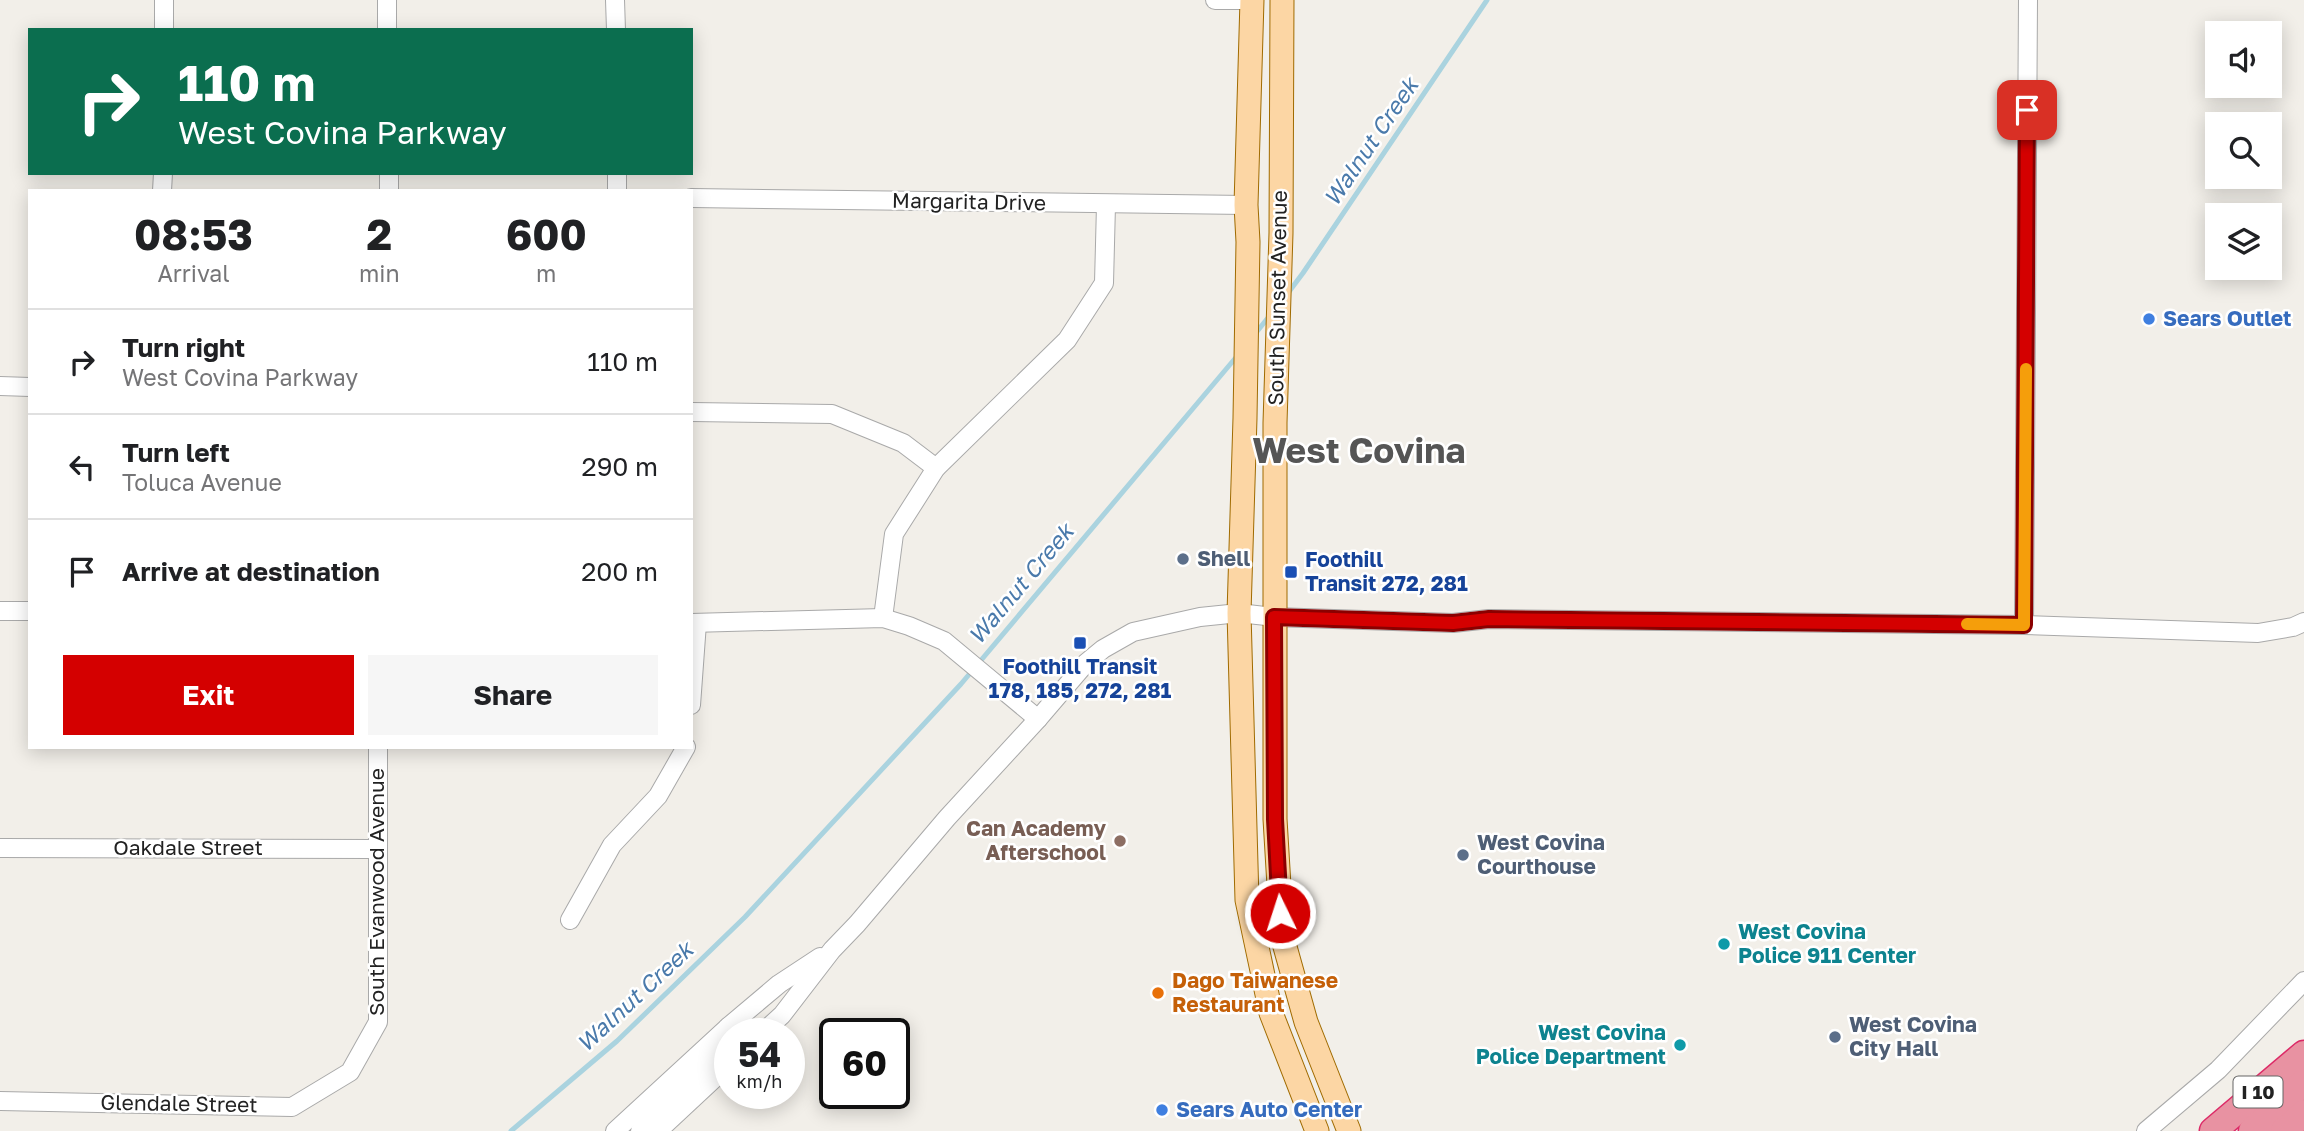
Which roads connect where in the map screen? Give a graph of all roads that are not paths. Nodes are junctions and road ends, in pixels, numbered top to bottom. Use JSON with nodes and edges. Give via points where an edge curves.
{"nodes":[{"id":1,"x":164,"y":0,"type":"edge"},
{"id":2,"x":387,"y":0,"type":"edge"},
{"id":3,"x":615,"y":0,"type":"edge"},
{"id":4,"x":1215,"y":0,"type":"edge"},
{"id":5,"x":1252,"y":0,"type":"edge"},
{"id":6,"x":1282,"y":0,"type":"edge"},
{"id":7,"x":2028,"y":0,"type":"edge"},
{"id":8,"x":164,"y":28,"type":"edge"},
{"id":9,"x":387,"y":28,"type":"edge"},
{"id":10,"x":615,"y":28,"type":"edge"},
{"id":11,"x":693,"y":198,"type":"edge"},
{"id":12,"x":1106,"y":205,"type":"junction"},
{"id":13,"x":1246,"y":205,"type":"junction"},
{"id":14,"x":0,"y":386,"type":"edge"},
{"id":15,"x":28,"y":387,"type":"edge"},
{"id":16,"x":693,"y":412,"type":"edge"},
{"id":17,"x":936,"y":468,"type":"junction"},
{"id":18,"x":0,"y":611,"type":"edge"},
{"id":19,"x":28,"y":611,"type":"edge"},
{"id":20,"x":1239,"y":613,"type":"junction"},
{"id":21,"x":1274,"y":617,"type":"junction"},
{"id":22,"x":883,"y":618,"type":"junction"},
{"id":23,"x":694,"y":623,"type":"edge"},
{"id":24,"x":2024,"y":625,"type":"junction"},
{"id":25,"x":2300,"y":628,"type":"edge"},
{"id":26,"x":693,"y":650,"type":"edge"},
{"id":27,"x":1038,"y":719,"type":"junction"},
{"id":28,"x":378,"y":749,"type":"edge"},
{"id":29,"x":685,"y":749,"type":"edge"},
{"id":30,"x":0,"y":848,"type":"edge"},
{"id":31,"x":377,"y":849,"type":"junction"},
{"id":32,"x":570,"y":920,"type":"dead end"},
{"id":33,"x":832,"y":950,"type":"junction"},
{"id":34,"x":808,"y":965,"type":"junction"},
{"id":35,"x":2304,"y":981,"type":"edge"},
{"id":36,"x":782,"y":1015,"type":"junction"},
{"id":37,"x":739,"y":1018,"type":"edge"},
{"id":38,"x":779,"y":1018,"type":"edge"},
{"id":39,"x":714,"y":1040,"type":"edge"},
{"id":40,"x":2304,"y":1054,"type":"edge"},
{"id":41,"x":714,"y":1061,"type":"edge"},
{"id":42,"x":350,"y":1072,"type":"joint"},
{"id":43,"x":714,"y":1079,"type":"edge"},
{"id":44,"x":2304,"y":1082,"type":"edge"},
{"id":45,"x":0,"y":1101,"type":"edge"},
{"id":46,"x":2304,"y":1113,"type":"edge"},
{"id":47,"x":615,"y":1131,"type":"edge"},
{"id":48,"x":640,"y":1131,"type":"edge"},
{"id":49,"x":658,"y":1131,"type":"edge"},
{"id":50,"x":1317,"y":1131,"type":"edge"},
{"id":51,"x":1349,"y":1131,"type":"edge"},
{"id":52,"x":2146,"y":1131,"type":"edge"},
{"id":53,"x":2213,"y":1131,"type":"edge"},
{"id":54,"x":2252,"y":1131,"type":"edge"},
{"id":55,"x":2284,"y":1131,"type":"edge"}],
"edges":[{"from":1,"to":8,"type":"street"},
{"from":2,"to":9,"type":"street"},
{"from":3,"to":10,"type":"street"},
{"from":4,"to":5,"type":"street"},
{"from":5,"to":13,"type":"main road","name":"South Sunset Avenue"},
{"from":6,"to":21,"type":"main road","name":"South Sunset Avenue"},
{"from":7,"to":24,"type":"street"},
{"from":11,"to":12,"type":"street","name":"Margarita Drive"},
{"from":12,"to":13,"type":"street","name":"Margarita Drive"},
{"from":12,"to":17,"type":"street","via":[[1104,283],[1067,340]]},
{"from":13,"to":20,"type":"main road","name":"South Sunset Avenue"},
{"from":14,"to":15,"type":"street"},
{"from":16,"to":17,"type":"street","via":[[832,414],[903,443]]},
{"from":17,"to":22,"type":"street","via":[[894,534]]},
{"from":18,"to":19,"type":"street"},
{"from":20,"to":21,"type":"street"},
{"from":20,"to":27,"type":"street","via":[[1133,632],[1086,663]]},
{"from":20,"to":50,"type":"main road","name":"South Sunset Avenue","via":[[1247,900],[1271,1013]]},
{"from":21,"to":24,"type":"street","via":[[1453,623],[1489,619]]},
{"from":21,"to":51,"type":"main road","name":"South Sunset Avenue","via":[[1275,819],[1282,936],[1306,1022]]},
{"from":22,"to":23,"type":"street"},
{"from":22,"to":27,"type":"street","via":[[944,641]]},
{"from":23,"to":26,"type":"street"},
{"from":24,"to":25,"type":"street","via":[[2258,634]]},
{"from":27,"to":33,"type":"street"},
{"from":28,"to":31,"type":"street","name":"South Evanwood Avenue"},
{"from":29,"to":32,"type":"street","via":[[658,796],[612,845]]},
{"from":30,"to":31,"type":"street","name":"Oakdale Street"},
{"from":31,"to":42,"type":"street","name":"South Evanwood Avenue","via":[[378,1022]]},
{"from":33,"to":34,"type":"street"},
{"from":33,"to":36,"type":"street"},
{"from":34,"to":36,"type":"street","via":[[786,992]]},
{"from":34,"to":37,"type":"street"},
{"from":35,"to":52,"type":"street","via":[[2218,1070]]},
{"from":36,"to":38,"type":"street"},
{"from":39,"to":47,"type":"street"},
{"from":40,"to":53,"type":"highway","number":"I 10"},
{"from":41,"to":48,"type":"street"},
{"from":42,"to":45,"type":"street","name":"Glendale Street","via":[[292,1107]]},
{"from":43,"to":49,"type":"street"},
{"from":44,"to":54,"type":"highway"},
{"from":46,"to":55,"type":"highway"}]}
